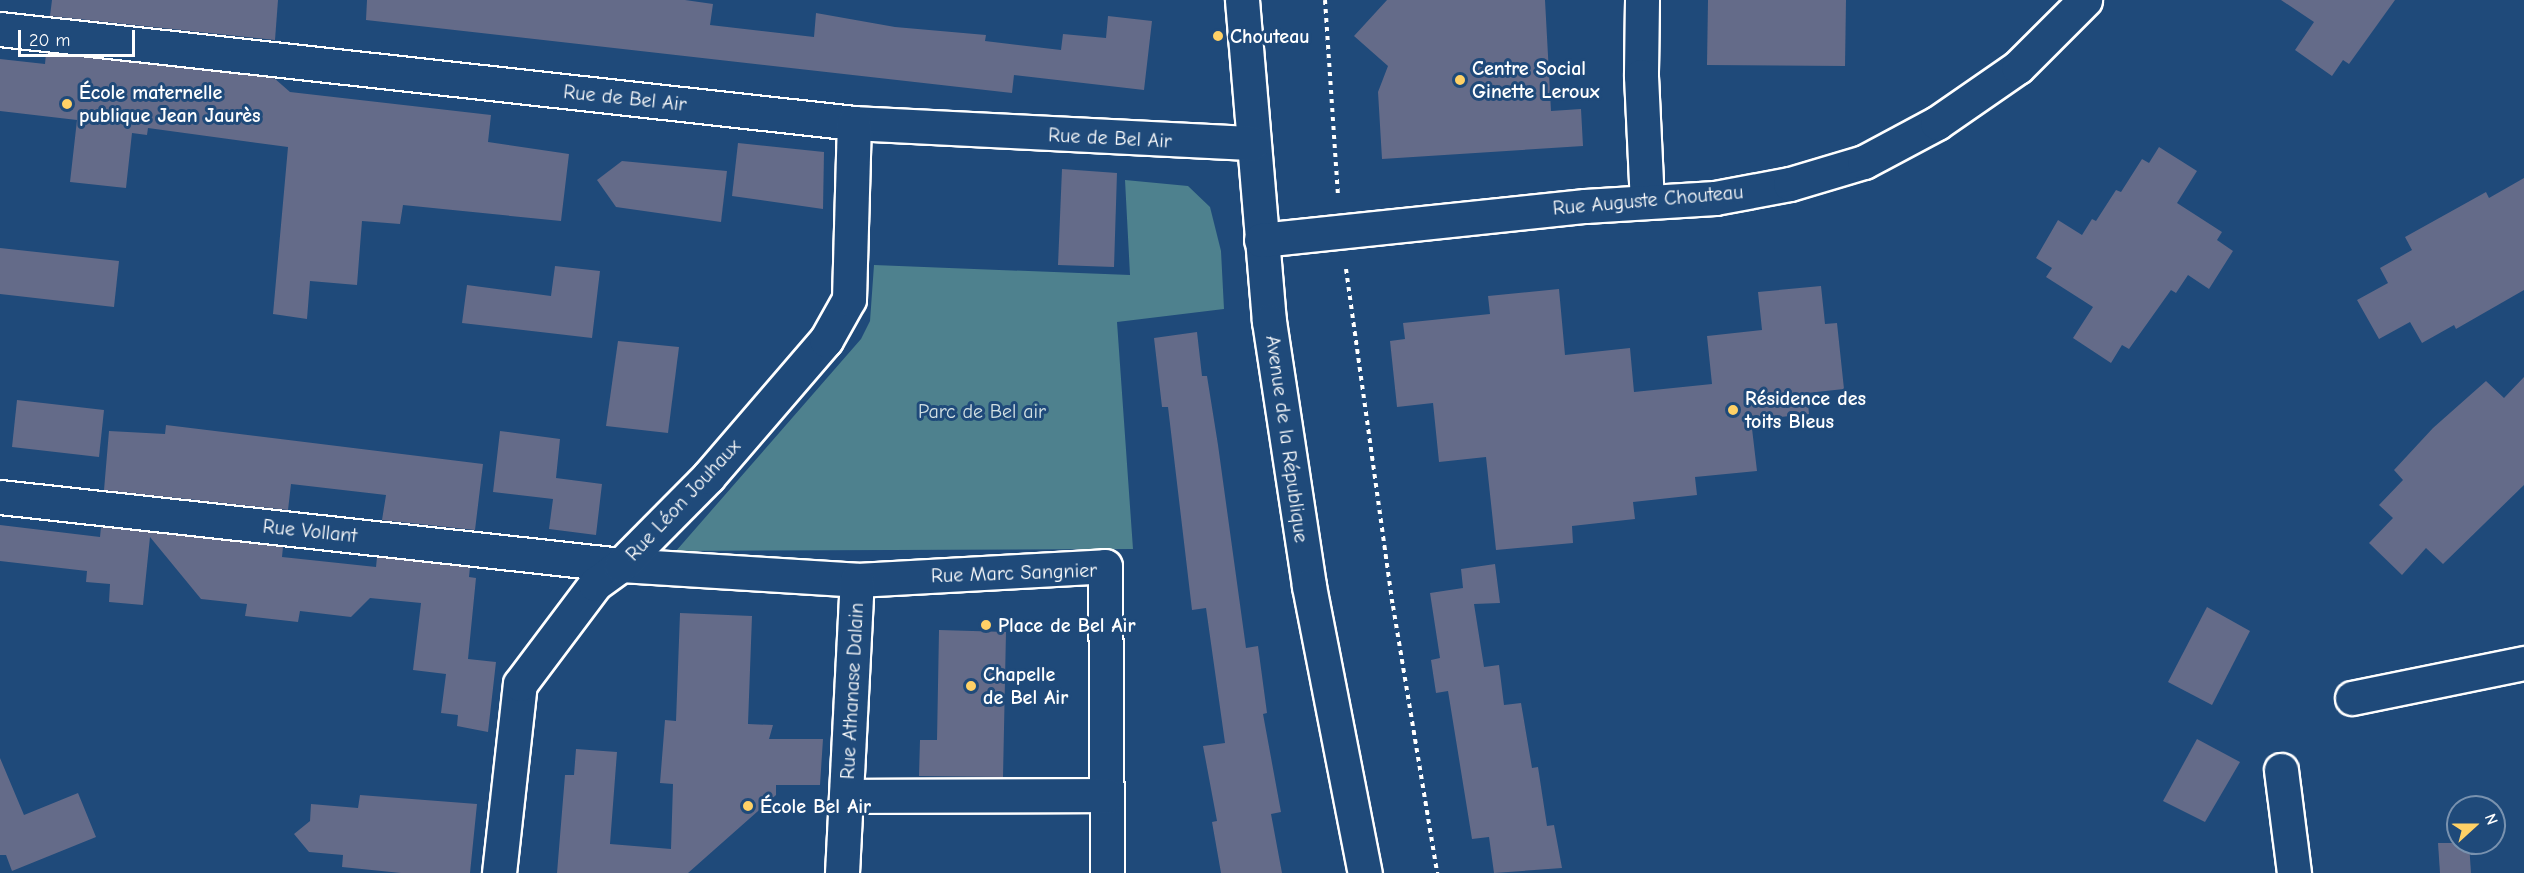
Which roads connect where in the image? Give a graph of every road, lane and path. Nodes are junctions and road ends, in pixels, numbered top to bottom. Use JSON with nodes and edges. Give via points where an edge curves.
{"nodes":[{"id":1,"x":1242,"y":0,"type":"edge"},
{"id":2,"x":1325,"y":0,"type":"edge"},
{"id":3,"x":1642,"y":0,"type":"edge"},
{"id":4,"x":2085,"y":0,"type":"edge"},
{"id":5,"x":0,"y":29,"type":"edge"},
{"id":6,"x":854,"y":123,"type":"junction"},
{"id":7,"x":1252,"y":143,"type":"junction"},
{"id":8,"x":1647,"y":202,"type":"junction"},
{"id":9,"x":1340,"y":231,"type":"junction"},
{"id":10,"x":1261,"y":240,"type":"junction"},
{"id":11,"x":0,"y":496,"type":"edge"},
{"id":12,"x":621,"y":565,"type":"junction"},
{"id":13,"x":857,"y":580,"type":"junction"},
{"id":14,"x":2524,"y":663,"type":"edge"},
{"id":15,"x":2352,"y":698,"type":"dead end"},
{"id":16,"x":2281,"y":770,"type":"dead end"},
{"id":17,"x":1107,"y":795,"type":"junction"},
{"id":18,"x":846,"y":796,"type":"junction"},
{"id":19,"x":499,"y":873,"type":"edge"},
{"id":20,"x":842,"y":873,"type":"edge"},
{"id":21,"x":1107,"y":873,"type":"edge"},
{"id":22,"x":1365,"y":873,"type":"edge"},
{"id":23,"x":1437,"y":873,"type":"edge"},
{"id":24,"x":2294,"y":873,"type":"edge"}],
"edges":[{"from":1,"to":7,"type":"street","name":"Avenue de la République"},
{"from":2,"to":9,"type":"path"},
{"from":3,"to":8,"type":"street"},
{"from":4,"to":8,"type":"street","name":"Rue Auguste Chouteau","via":[[2019,67],[1937,123],[1864,162],[1790,184],[1715,198]]},
{"from":5,"to":6,"type":"street","name":"Rue de Bel Air"},
{"from":6,"to":7,"type":"street","name":"Rue de Bel Air"},
{"from":6,"to":12,"type":"street","name":"Rue Léon Jouhaux","via":[[849,299],[826,340],[708,477]]},
{"from":7,"to":10,"type":"street","name":"Avenue de la République"},
{"from":8,"to":9,"type":"street","name":"Rue Auguste Chouteau"},
{"from":9,"to":10,"type":"street","name":"Rue Auguste Chouteau"},
{"from":9,"to":23,"type":"path","via":[[1393,606]]},
{"from":10,"to":22,"type":"street","name":"Avenue de la République","via":[[1309,586]]},
{"from":11,"to":12,"type":"street","name":"Rue Vollant"},
{"from":12,"to":13,"type":"street","name":"Rue Marc Sangnier"},
{"from":12,"to":19,"type":"street","name":"Rue Léon Jouhaux","via":[[595,584],[520,684]]},
{"from":13,"to":17,"type":"street","name":"Rue Marc Sangnier","via":[[1105,566]]},
{"from":13,"to":18,"type":"street","name":"Rue Athanase Dalain"},
{"from":14,"to":15,"type":"street"},
{"from":16,"to":24,"type":"street"},
{"from":17,"to":18,"type":"street"},
{"from":17,"to":21,"type":"street","name":"Rue Marc Sangnier"},
{"from":18,"to":20,"type":"street","name":"Rue Athanase Dalain"}]}
